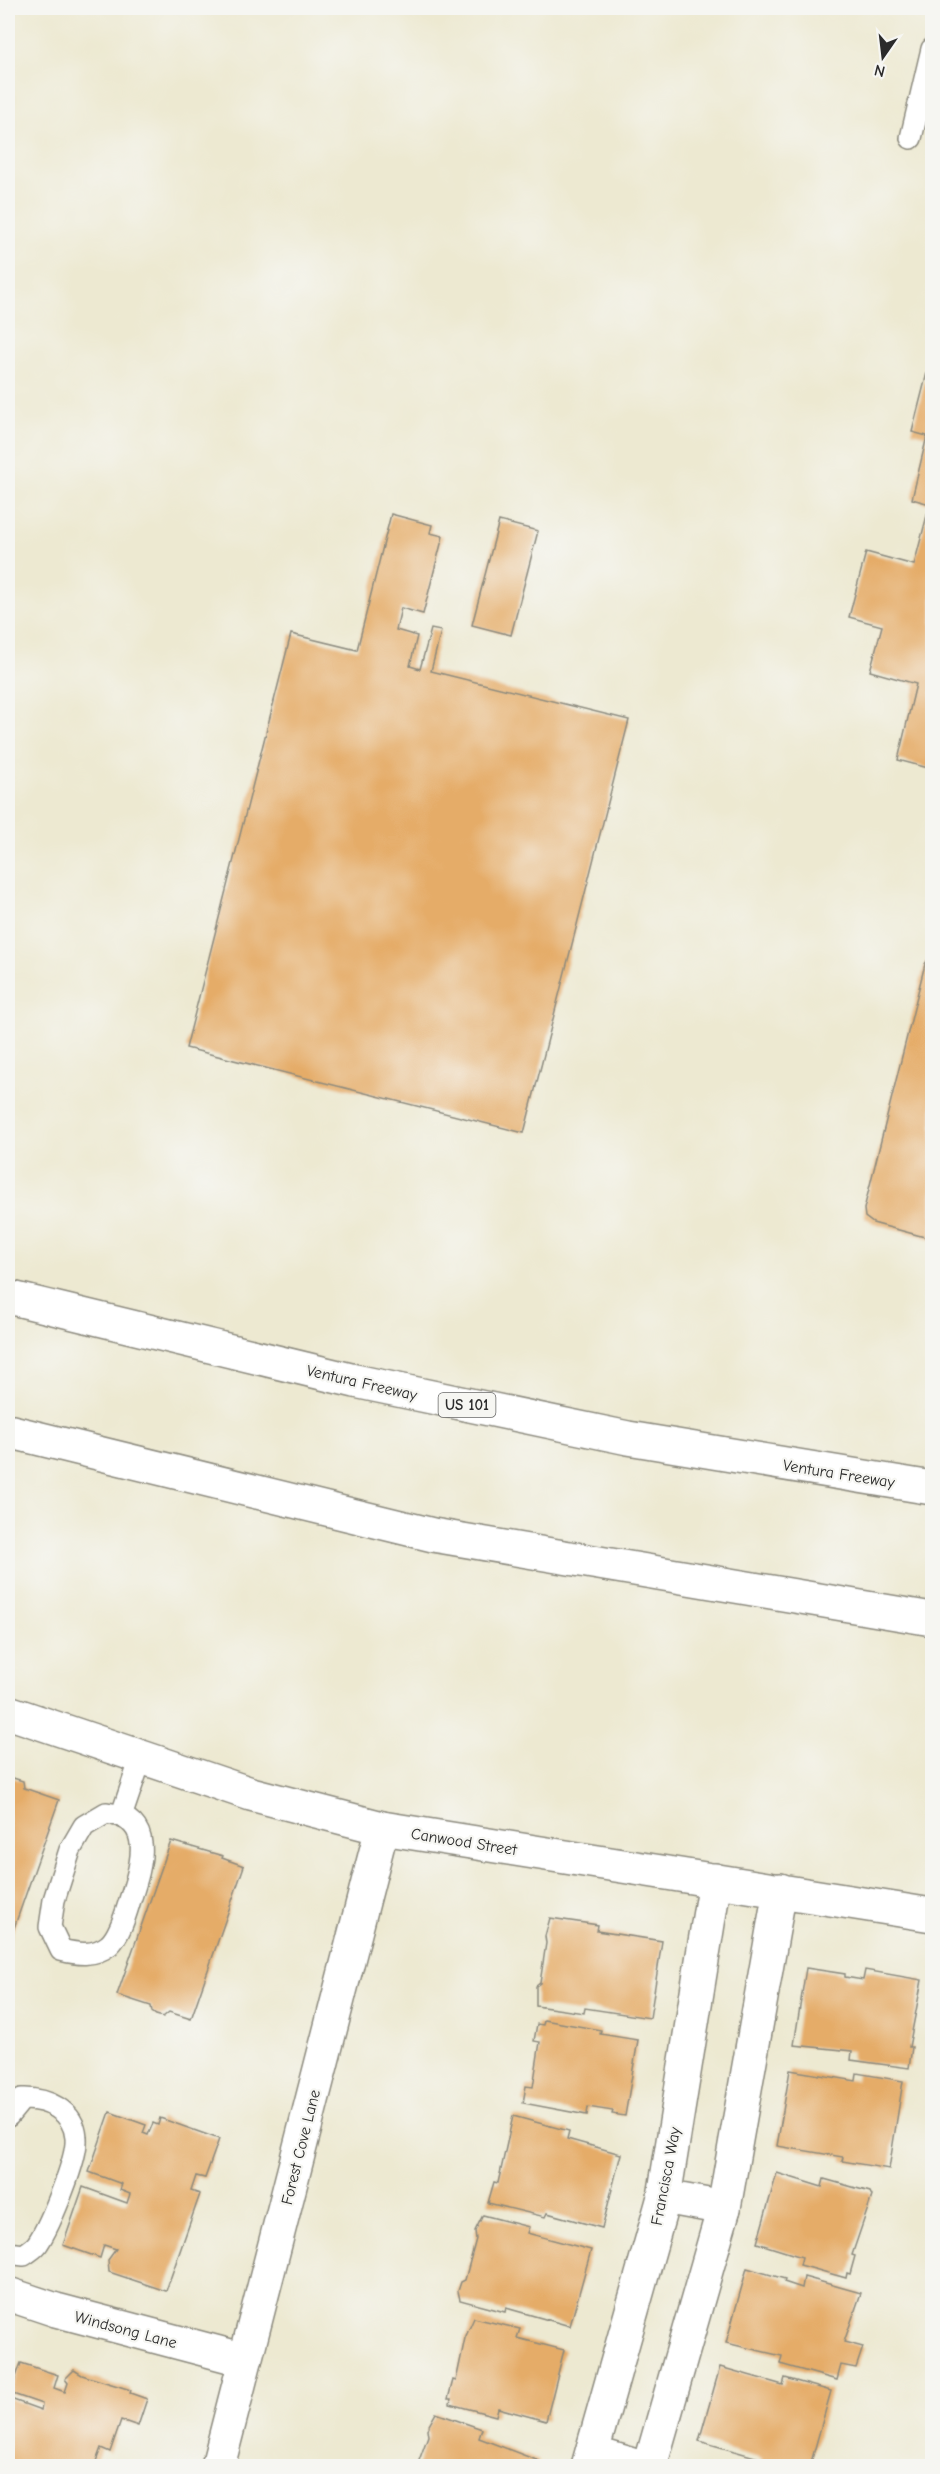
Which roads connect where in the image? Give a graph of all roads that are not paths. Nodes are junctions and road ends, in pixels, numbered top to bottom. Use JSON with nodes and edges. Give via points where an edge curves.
{"nodes":[{"id":1,"x":933,"y":49,"type":"edge"},
{"id":2,"x":911,"y":138,"type":"dead end"},
{"id":3,"x":8,"y":1297,"type":"edge"},
{"id":4,"x":8,"y":1431,"type":"edge"},
{"id":5,"x":933,"y":1488,"type":"edge"},
{"id":6,"x":933,"y":1619,"type":"edge"},
{"id":7,"x":8,"y":1712,"type":"edge"},
{"id":8,"x":141,"y":1758,"type":"junction"},
{"id":9,"x":122,"y":1814,"type":"junction"},
{"id":10,"x":382,"y":1828,"type":"junction"},
{"id":11,"x":715,"y":1880,"type":"junction"},
{"id":12,"x":780,"y":1890,"type":"junction"},
{"id":13,"x":933,"y":1915,"type":"edge"},
{"id":14,"x":8,"y":2116,"type":"edge"},
{"id":15,"x":664,"y":2197,"type":"junction"},
{"id":16,"x":724,"y":2208,"type":"junction"},
{"id":17,"x":8,"y":2253,"type":"edge"},
{"id":18,"x":8,"y":2294,"type":"edge"},
{"id":19,"x":245,"y":2360,"type":"junction"},
{"id":20,"x":590,"y":2460,"type":"edge"},
{"id":21,"x":218,"y":2466,"type":"edge"},
{"id":22,"x":637,"y":2466,"type":"edge"},
{"id":23,"x":650,"y":2466,"type":"edge"}],
"edges":[{"from":1,"to":2,"type":"lane"},
{"from":3,"to":5,"type":"main road","name":"Ventura Freeway","number":"US 101","via":[[355,1382],[628,1438]]},
{"from":4,"to":6,"type":"main road","via":[[433,1535]]},
{"from":7,"to":8,"type":"main road","name":"Canwood Street"},
{"from":8,"to":9,"type":"lane"},
{"from":8,"to":10,"type":"main road","name":"Canwood Street","via":[[251,1794]]},
{"from":9,"to":9,"type":"lane","via":[[106,1813],[84,1826],[70,1850],[50,1927],[61,1950],[82,1956],[109,1945],[124,1920],[138,1878],[142,1843],[136,1826]]},
{"from":10,"to":11,"type":"main road","name":"Canwood Street"},
{"from":10,"to":19,"type":"main road","name":"Forest Cove Lane"},
{"from":11,"to":12,"type":"main road","name":"Canwood Street"},
{"from":11,"to":15,"type":"main road","name":"Francisca Way"},
{"from":12,"to":13,"type":"main road","name":"Canwood Street"},
{"from":12,"to":16,"type":"main road"},
{"from":14,"to":17,"type":"lane","via":[[22,2099],[54,2104],[69,2119],[77,2139],[66,2182],[38,2245],[24,2255]]},
{"from":15,"to":16,"type":"main road"},
{"from":15,"to":20,"type":"main road","name":"Francisca Way"},
{"from":16,"to":23,"type":"main road"},
{"from":18,"to":19,"type":"main road","name":"Windsong Lane"},
{"from":19,"to":21,"type":"main road","name":"Forest Cove Lane"},
{"from":20,"to":22,"type":"main road"}]}
